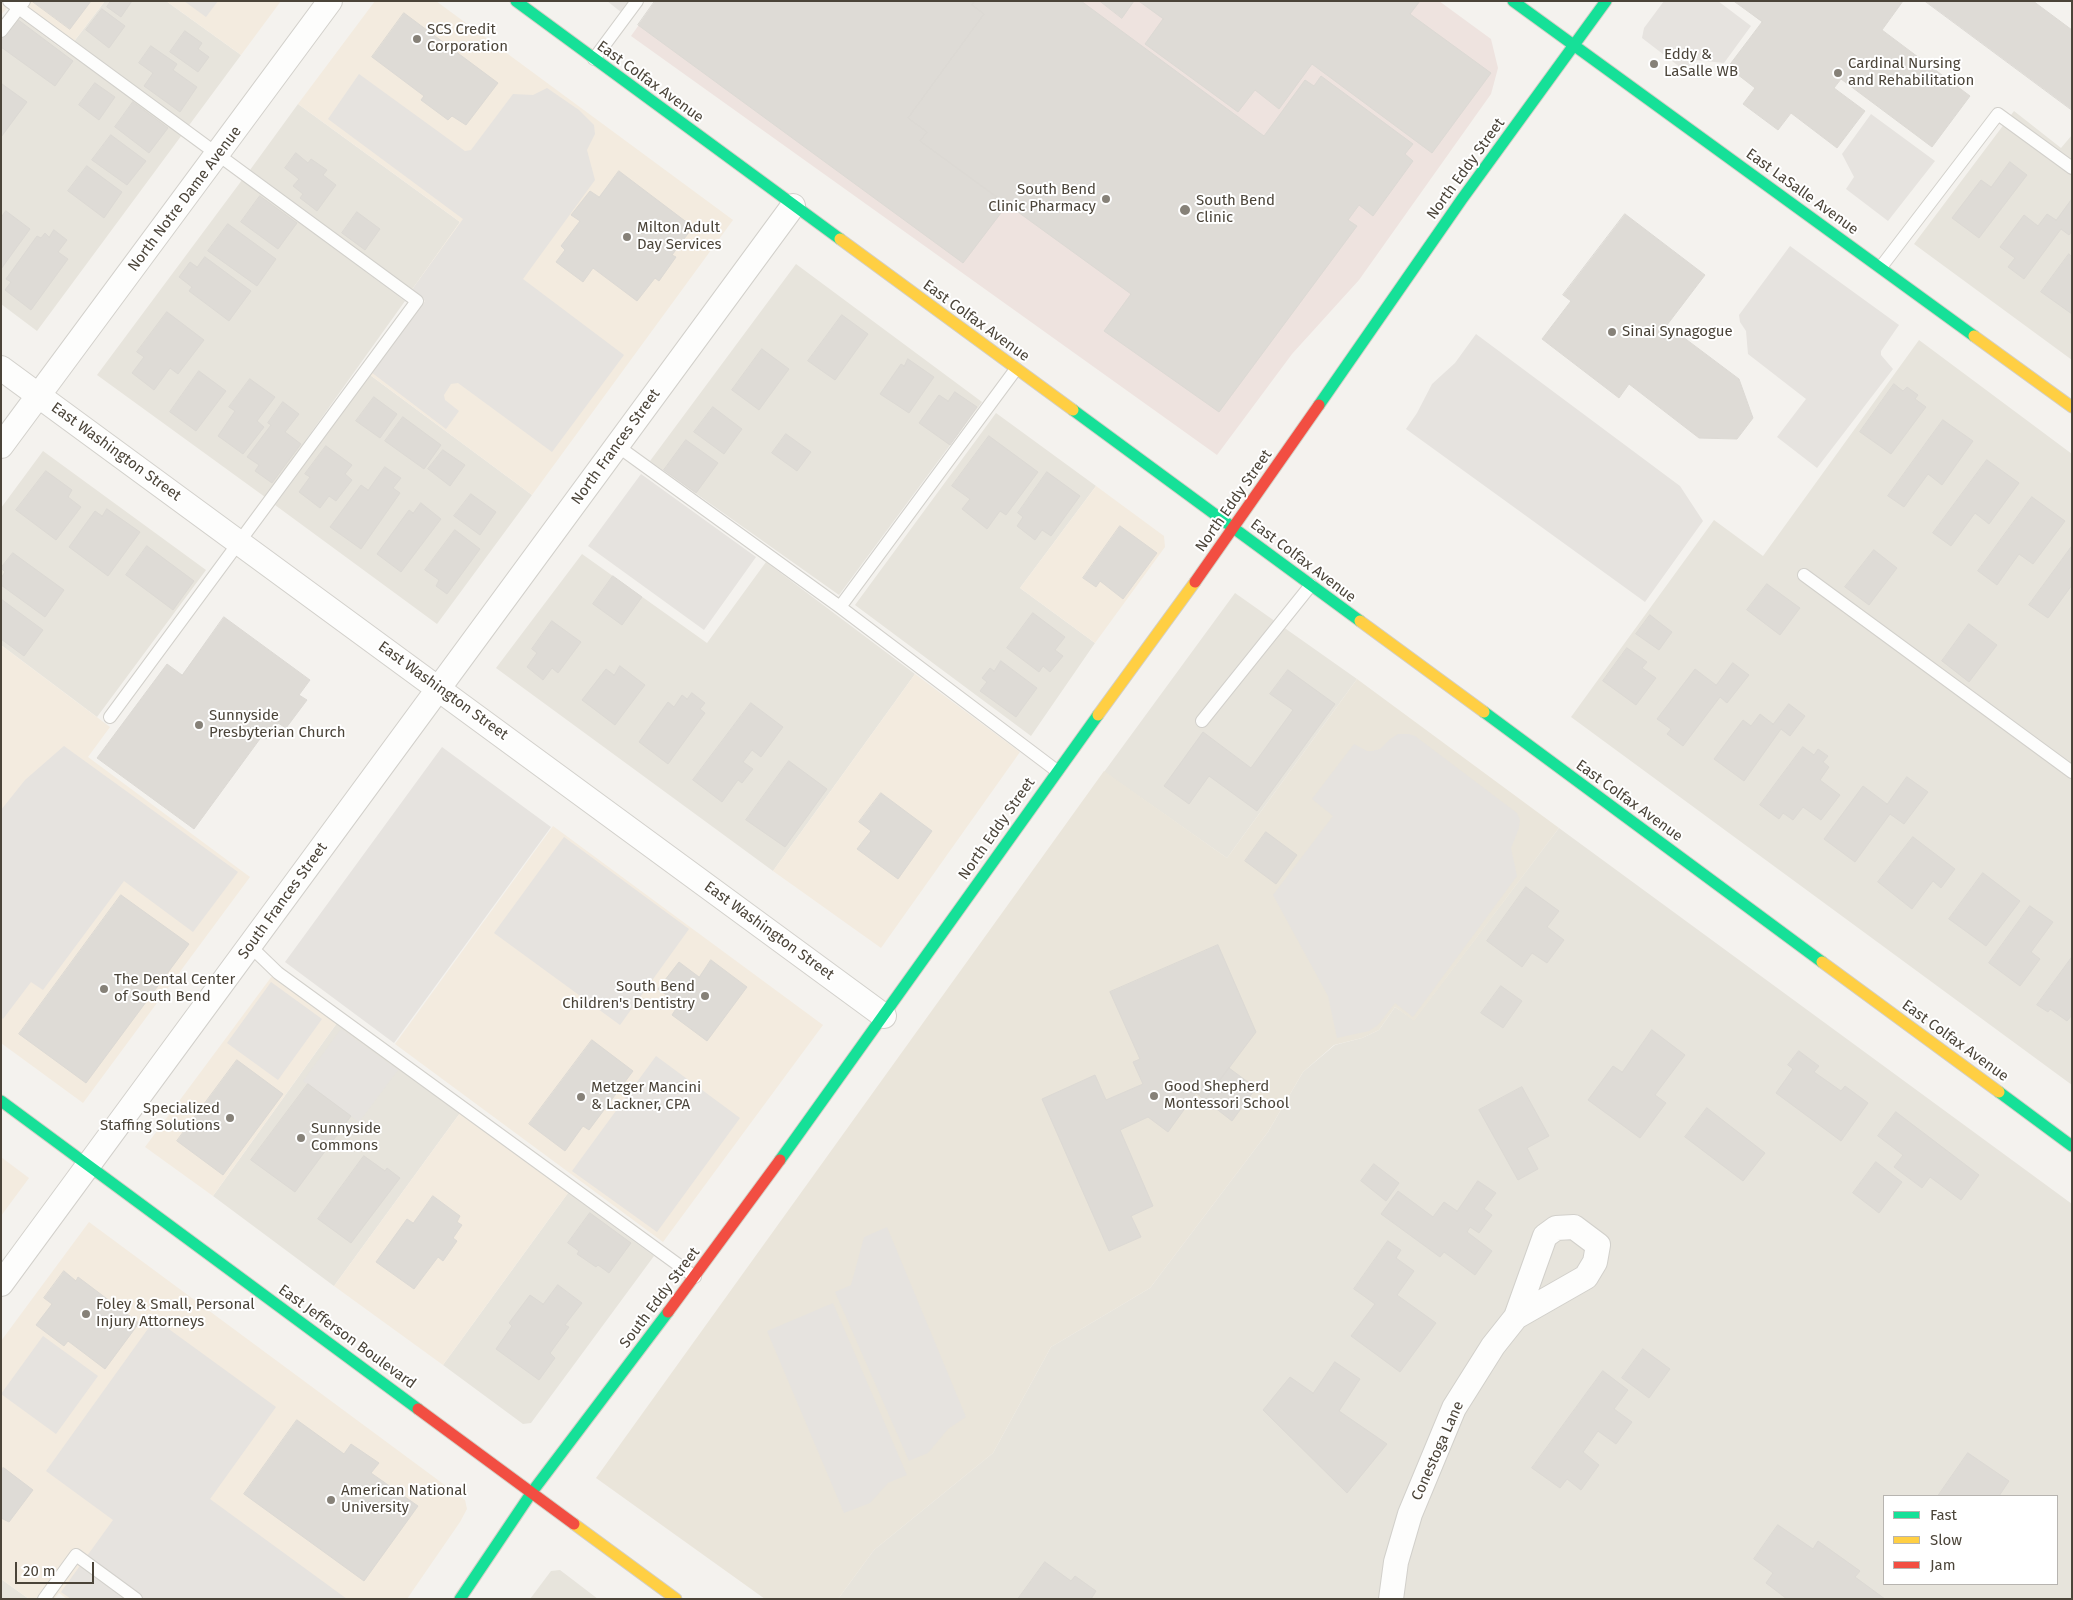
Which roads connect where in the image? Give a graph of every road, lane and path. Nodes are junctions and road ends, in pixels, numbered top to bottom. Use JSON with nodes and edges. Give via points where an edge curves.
{"nodes":[{"id":1,"x":330,"y":1,"type":"edge"},
{"id":2,"x":516,"y":1,"type":"edge"},
{"id":3,"x":637,"y":1,"type":"edge"},
{"id":4,"x":1514,"y":1,"type":"edge"},
{"id":5,"x":1606,"y":1,"type":"edge"},
{"id":6,"x":17,"y":4,"type":"edge"},
{"id":7,"x":1,"y":31,"type":"edge"},
{"id":8,"x":1574,"y":45,"type":"junction"},
{"id":9,"x":594,"y":59,"type":"junction"},
{"id":10,"x":218,"y":155,"type":"junction"},
{"id":11,"x":2072,"y":168,"type":"edge"},
{"id":12,"x":793,"y":206,"type":"junction"},
{"id":13,"x":1881,"y":267,"type":"junction"},
{"id":14,"x":1,"y":368,"type":"edge"},
{"id":15,"x":1016,"y":369,"type":"junction"},
{"id":16,"x":39,"y":396,"type":"junction"},
{"id":17,"x":2072,"y":407,"type":"edge"},
{"id":18,"x":616,"y":445,"type":"junction"},
{"id":19,"x":1,"y":446,"type":"edge"},
{"id":20,"x":1234,"y":528,"type":"junction"},
{"id":21,"x":240,"y":543,"type":"junction"},
{"id":22,"x":1804,"y":576,"type":"dead end"},
{"id":23,"x":1311,"y":585,"type":"junction"},
{"id":24,"x":840,"y":607,"type":"junction"},
{"id":25,"x":440,"y":688,"type":"junction"},
{"id":26,"x":110,"y":717,"type":"dead end"},
{"id":27,"x":1202,"y":721,"type":"dead end"},
{"id":28,"x":1057,"y":771,"type":"junction"},
{"id":29,"x":2072,"y":772,"type":"edge"},
{"id":30,"x":250,"y":946,"type":"junction"},
{"id":31,"x":884,"y":1016,"type":"junction"},
{"id":32,"x":1,"y":1101,"type":"edge"},
{"id":33,"x":2072,"y":1146,"type":"edge"},
{"id":34,"x":89,"y":1165,"type":"junction"},
{"id":35,"x":695,"y":1277,"type":"junction"},
{"id":36,"x":1,"y":1284,"type":"edge"},
{"id":37,"x":1516,"y":1317,"type":"dead end"},
{"id":38,"x":532,"y":1492,"type":"junction"},
{"id":39,"x":44,"y":1599,"type":"edge"},
{"id":40,"x":136,"y":1599,"type":"edge"},
{"id":41,"x":460,"y":1599,"type":"edge"},
{"id":42,"x":676,"y":1599,"type":"edge"},
{"id":43,"x":1391,"y":1599,"type":"edge"}],
"edges":[{"from":1,"to":10,"type":"street","name":"North Notre Dame Avenue"},
{"from":2,"to":9,"type":"main road","name":"East Colfax Avenue"},
{"from":3,"to":9,"type":"lane"},
{"from":4,"to":8,"type":"main road","name":"East LaSalle Avenue"},
{"from":5,"to":8,"type":"main road","name":"North Eddy Street"},
{"from":6,"to":7,"type":"lane"},
{"from":6,"to":10,"type":"lane"},
{"from":8,"to":13,"type":"main road","name":"East LaSalle Avenue"},
{"from":8,"to":20,"type":"main road","name":"North Eddy Street","via":[[1462,199]]},
{"from":9,"to":12,"type":"main road","name":"East Colfax Avenue"},
{"from":10,"to":16,"type":"street","name":"North Notre Dame Avenue"},
{"from":10,"to":21,"type":"lane","via":[[417,301]]},
{"from":11,"to":13,"type":"lane","via":[[1998,114]]},
{"from":12,"to":15,"type":"main road","name":"East Colfax Avenue"},
{"from":12,"to":18,"type":"street","name":"North Frances Street"},
{"from":13,"to":17,"type":"main road","name":"East LaSalle Avenue"},
{"from":14,"to":16,"type":"street","name":"East Washington Street"},
{"from":15,"to":20,"type":"main road","name":"East Colfax Avenue"},
{"from":15,"to":24,"type":"lane"},
{"from":16,"to":19,"type":"street","name":"North Notre Dame Avenue"},
{"from":16,"to":21,"type":"street","name":"East Washington Street"},
{"from":18,"to":24,"type":"lane"},
{"from":18,"to":25,"type":"street","name":"North Frances Street"},
{"from":20,"to":23,"type":"main road","name":"East Colfax Avenue"},
{"from":20,"to":28,"type":"main road","name":"North Eddy Street"},
{"from":21,"to":25,"type":"street","name":"East Washington Street"},
{"from":21,"to":26,"type":"lane"},
{"from":22,"to":29,"type":"lane"},
{"from":23,"to":27,"type":"lane"},
{"from":23,"to":33,"type":"main road","name":"East Colfax Avenue"},
{"from":24,"to":28,"type":"lane"},
{"from":25,"to":30,"type":"street","name":"South Frances Street"},
{"from":25,"to":31,"type":"street","name":"East Washington Street"},
{"from":28,"to":31,"type":"main road","name":"North Eddy Street"},
{"from":30,"to":34,"type":"street","name":"South Frances Street"},
{"from":30,"to":35,"type":"lane","via":[[278,973]]},
{"from":31,"to":35,"type":"main road","name":"South Eddy Street"},
{"from":32,"to":34,"type":"main road","name":"East Jefferson Boulevard"},
{"from":34,"to":36,"type":"street","name":"South Frances Street"},
{"from":34,"to":38,"type":"main road","name":"East Jefferson Boulevard"},
{"from":35,"to":38,"type":"main road","name":"South Eddy Street"},
{"from":37,"to":43,"type":"street","name":"Conestoga Lane","via":[[1493,1346],[1454,1408],[1410,1514],[1396,1562]]},
{"from":38,"to":41,"type":"main road","name":"South Eddy Street"},
{"from":38,"to":42,"type":"main road","name":"East Jefferson Boulevard"},
{"from":39,"to":40,"type":"lane","via":[[76,1555]]}]}
